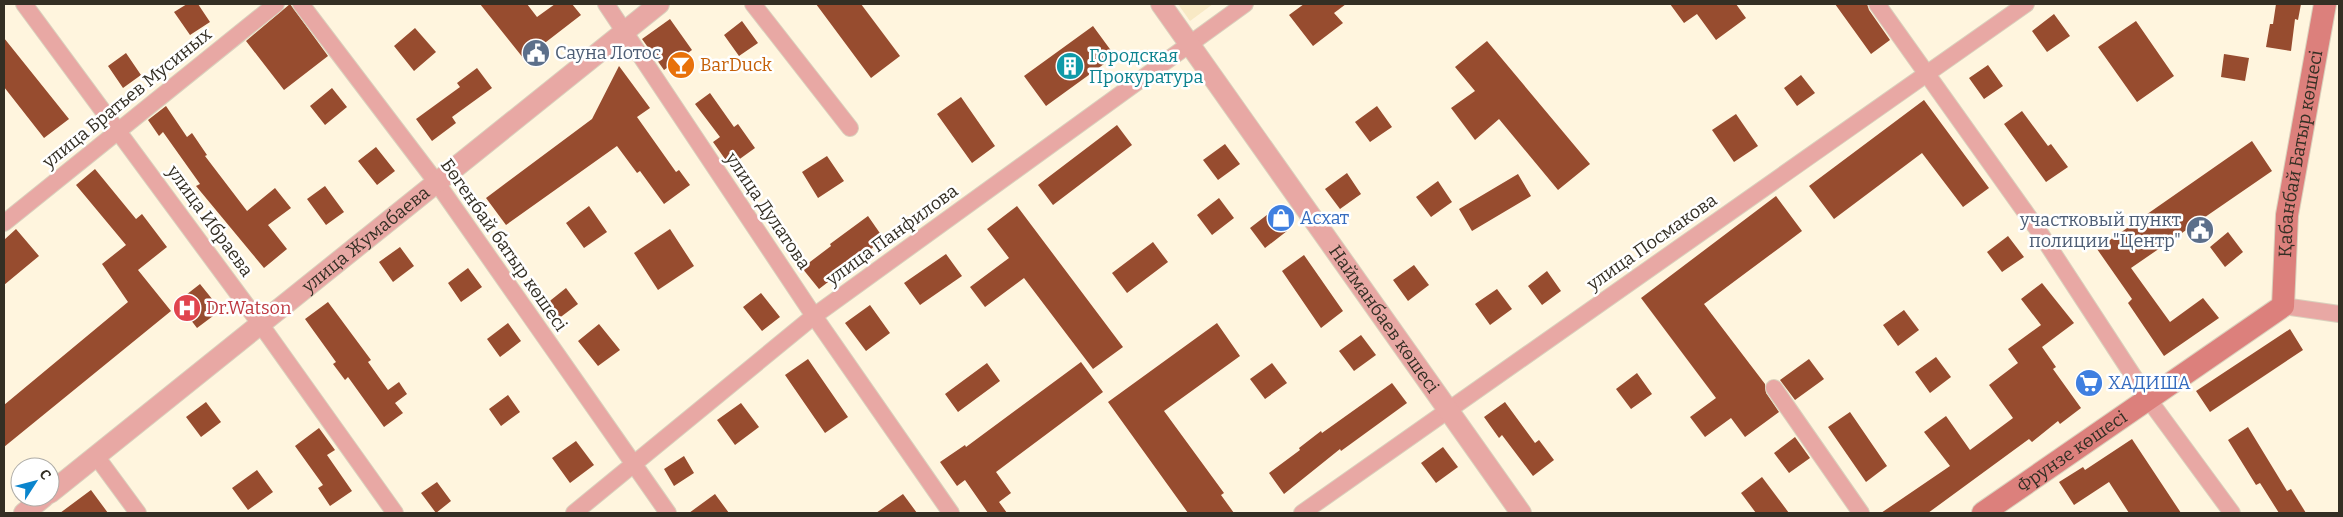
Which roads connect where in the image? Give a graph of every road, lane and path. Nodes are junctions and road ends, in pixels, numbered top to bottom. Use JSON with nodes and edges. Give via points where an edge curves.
{"nodes":[{"id":1,"x":24,"y":4,"type":"edge"},
{"id":2,"x":276,"y":4,"type":"edge"},
{"id":3,"x":301,"y":4,"type":"edge"},
{"id":4,"x":606,"y":4,"type":"edge"},
{"id":5,"x":659,"y":4,"type":"edge"},
{"id":6,"x":753,"y":4,"type":"edge"},
{"id":7,"x":1161,"y":4,"type":"edge"},
{"id":8,"x":1245,"y":4,"type":"edge"},
{"id":9,"x":1877,"y":4,"type":"edge"},
{"id":10,"x":2026,"y":4,"type":"edge"},
{"id":11,"x":2325,"y":4,"type":"edge"},
{"id":12,"x":625,"y":32,"type":"junction"},
{"id":13,"x":1190,"y":44,"type":"junction"},
{"id":14,"x":1927,"y":73,"type":"junction"},
{"id":15,"x":850,"y":128,"type":"dead end"},
{"id":16,"x":119,"y":130,"type":"junction"},
{"id":17,"x":437,"y":184,"type":"junction"},
{"id":18,"x":4,"y":223,"type":"edge"},
{"id":19,"x":2283,"y":306,"type":"junction"},
{"id":20,"x":2339,"y":314,"type":"edge"},
{"id":21,"x":814,"y":316,"type":"junction"},
{"id":22,"x":261,"y":325,"type":"junction"},
{"id":23,"x":1774,"y":388,"type":"dead end"},
{"id":24,"x":2150,"y":400,"type":"junction"},
{"id":25,"x":1448,"y":410,"type":"junction"},
{"id":26,"x":96,"y":456,"type":"junction"},
{"id":27,"x":633,"y":464,"type":"junction"},
{"id":28,"x":60,"y":485,"type":"edge"},
{"id":29,"x":138,"y":513,"type":"edge"},
{"id":30,"x":395,"y":513,"type":"edge"},
{"id":31,"x":574,"y":513,"type":"edge"},
{"id":32,"x":668,"y":513,"type":"edge"},
{"id":33,"x":951,"y":513,"type":"edge"},
{"id":34,"x":1302,"y":513,"type":"edge"},
{"id":35,"x":1522,"y":513,"type":"edge"},
{"id":36,"x":1861,"y":513,"type":"edge"},
{"id":37,"x":1983,"y":513,"type":"edge"},
{"id":38,"x":2232,"y":513,"type":"edge"}],
"edges":[{"from":1,"to":16,"type":"street","name":"улица Ибраева"},
{"from":2,"to":16,"type":"street","name":"улица Братьев Мусиных"},
{"from":3,"to":17,"type":"street","name":"Бөгенбай батыр көшесі"},
{"from":4,"to":12,"type":"street","name":"улица Дулатова"},
{"from":5,"to":12,"type":"street","name":"улица Жумабаева"},
{"from":6,"to":15,"type":"street"},
{"from":7,"to":13,"type":"street","name":"Найманбаев көшесі"},
{"from":8,"to":13,"type":"street","name":"улица Панфилова"},
{"from":9,"to":14,"type":"street"},
{"from":10,"to":14,"type":"street","name":"улица Посмакова"},
{"from":11,"to":19,"type":"main road","name":"Қабанбай Батыр көшесі","via":[[2287,215]]},
{"from":12,"to":17,"type":"street","name":"улица Жумабаева"},
{"from":12,"to":21,"type":"street","name":"улица Дулатова"},
{"from":13,"to":21,"type":"street","name":"улица Панфилова"},
{"from":13,"to":25,"type":"street","name":"Найманбаев көшесі"},
{"from":14,"to":24,"type":"street","via":[[2038,230]]},
{"from":14,"to":25,"type":"street","name":"улица Посмакова"},
{"from":16,"to":18,"type":"street","name":"улица Братьев Мусиных"},
{"from":16,"to":22,"type":"street","name":"улица Ибраева"},
{"from":17,"to":22,"type":"street","name":"улица Жумабаева"},
{"from":17,"to":27,"type":"street","name":"Бөгенбай батыр көшесі"},
{"from":19,"to":20,"type":"street"},
{"from":19,"to":24,"type":"main road","name":"Фрунзе көшесі"},
{"from":21,"to":27,"type":"street","name":"улица Панфилова"},
{"from":21,"to":33,"type":"street","name":"улица Дулатова"},
{"from":22,"to":26,"type":"street","name":"улица Жумабаева"},
{"from":22,"to":30,"type":"street","name":"улица Ибраева"},
{"from":23,"to":36,"type":"street"},
{"from":24,"to":37,"type":"main road","name":"Фрунзе көшесі"},
{"from":24,"to":38,"type":"street"},
{"from":25,"to":34,"type":"street","name":"улица Посмакова"},
{"from":25,"to":35,"type":"street","name":"Найманбаев көшесі"},
{"from":26,"to":28,"type":"street","name":"улица Жумабаева"},
{"from":26,"to":29,"type":"street"},
{"from":27,"to":31,"type":"street","name":"улица Панфилова"},
{"from":27,"to":32,"type":"street","name":"Бөгенбай батыр көшесі"}]}
